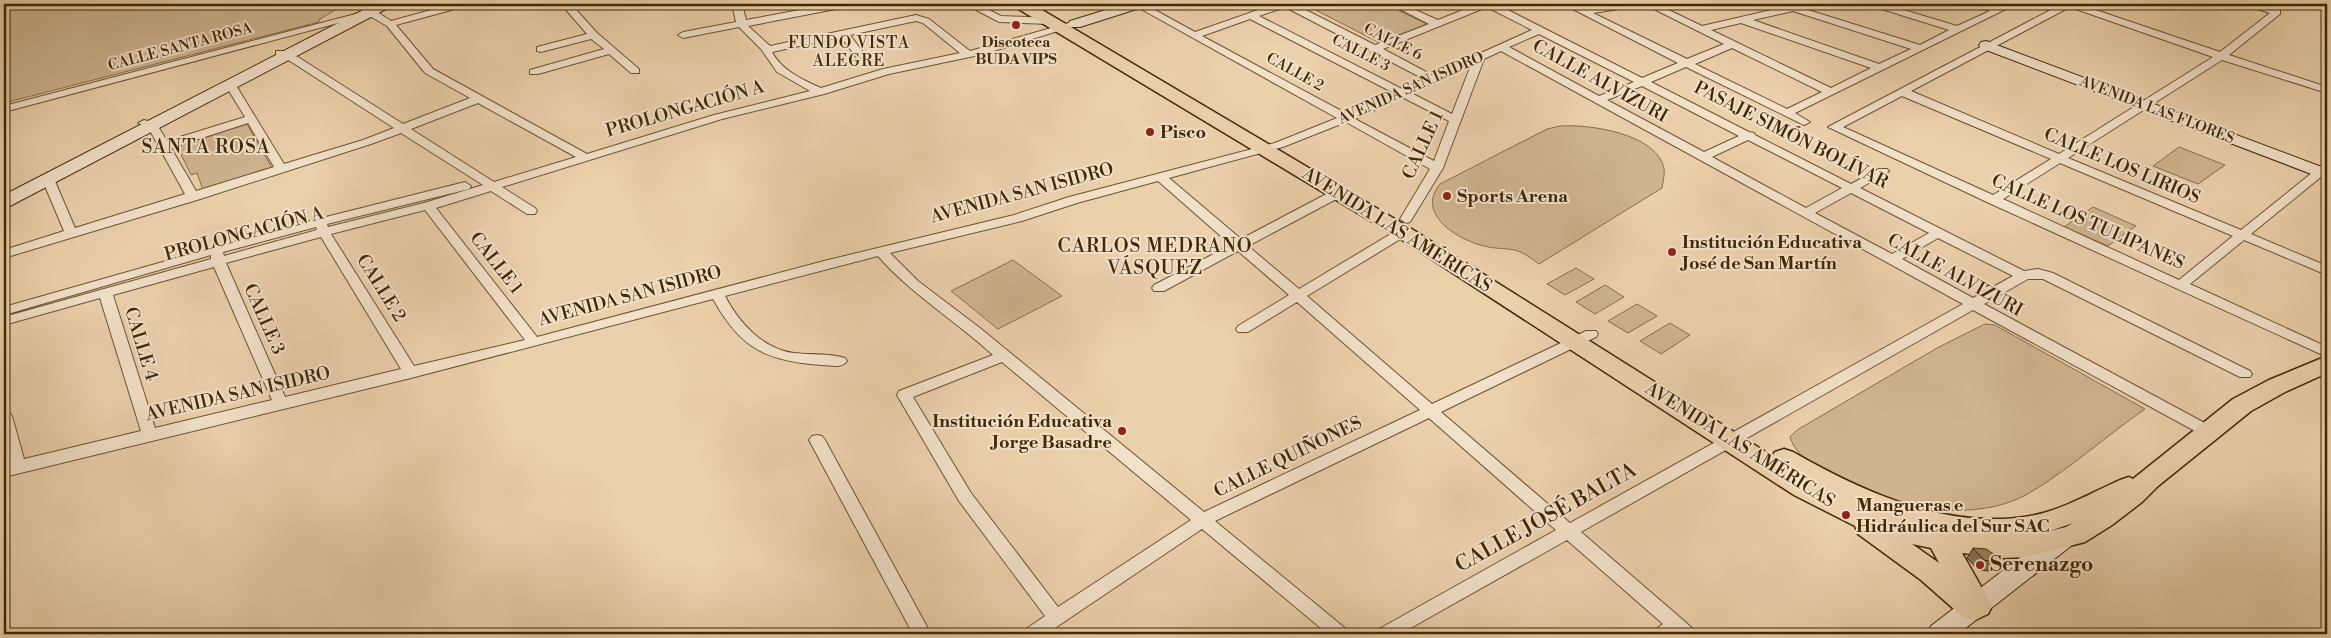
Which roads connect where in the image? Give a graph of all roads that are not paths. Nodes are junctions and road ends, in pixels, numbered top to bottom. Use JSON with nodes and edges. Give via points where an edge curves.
{"nodes":[{"id":1,"x":460,"y":4,"type":"edge"},
{"id":2,"x":566,"y":4,"type":"edge"},
{"id":3,"x":677,"y":4,"type":"edge"},
{"id":4,"x":737,"y":4,"type":"edge"},
{"id":5,"x":846,"y":4,"type":"edge"},
{"id":6,"x":970,"y":4,"type":"edge"},
{"id":7,"x":1021,"y":4,"type":"edge"},
{"id":8,"x":1137,"y":4,"type":"edge"},
{"id":9,"x":1286,"y":4,"type":"edge"},
{"id":10,"x":1395,"y":4,"type":"edge"},
{"id":11,"x":1488,"y":4,"type":"edge"},
{"id":12,"x":1568,"y":4,"type":"edge"},
{"id":13,"x":1632,"y":4,"type":"edge"},
{"id":14,"x":1649,"y":4,"type":"edge"},
{"id":15,"x":1812,"y":4,"type":"edge"},
{"id":16,"x":1875,"y":4,"type":"edge"},
{"id":17,"x":1976,"y":4,"type":"edge"},
{"id":18,"x":2011,"y":4,"type":"edge"},
{"id":19,"x":2069,"y":4,"type":"edge"},
{"id":20,"x":2250,"y":4,"type":"edge"},
{"id":21,"x":660,"y":7,"type":"dead end"},
{"id":22,"x":371,"y":8,"type":"edge"},
{"id":23,"x":1793,"y":8,"type":"junction"},
{"id":24,"x":1998,"y":10,"type":"junction"},
{"id":25,"x":1583,"y":11,"type":"junction"},
{"id":26,"x":1251,"y":16,"type":"junction"},
{"id":27,"x":1057,"y":19,"type":"edge"},
{"id":28,"x":1742,"y":20,"type":"junction"},
{"id":29,"x":390,"y":24,"type":"junction"},
{"id":30,"x":1438,"y":24,"type":"junction"},
{"id":31,"x":742,"y":25,"type":"junction"},
{"id":32,"x":1541,"y":28,"type":"junction"},
{"id":33,"x":318,"y":29,"type":"junction"},
{"id":34,"x":1702,"y":29,"type":"junction"},
{"id":35,"x":1958,"y":30,"type":"junction"},
{"id":36,"x":843,"y":32,"type":"junction"},
{"id":37,"x":593,"y":35,"type":"junction"},
{"id":38,"x":683,"y":35,"type":"dead end"},
{"id":39,"x":1194,"y":35,"type":"junction"},
{"id":40,"x":1733,"y":44,"type":"junction"},
{"id":41,"x":1988,"y":44,"type":"junction"},
{"id":42,"x":1501,"y":47,"type":"junction"},
{"id":43,"x":765,"y":48,"type":"junction"},
{"id":44,"x":1920,"y":48,"type":"junction"},
{"id":45,"x":541,"y":49,"type":"dead end"},
{"id":46,"x":1375,"y":49,"type":"junction"},
{"id":47,"x":609,"y":51,"type":"junction"},
{"id":48,"x":284,"y":54,"type":"junction"},
{"id":49,"x":967,"y":54,"type":"junction"},
{"id":50,"x":860,"y":55,"type":"dead end"},
{"id":51,"x":1480,"y":56,"type":"junction"},
{"id":52,"x":2221,"y":56,"type":"junction"},
{"id":53,"x":1688,"y":64,"type":"junction"},
{"id":54,"x":1880,"y":68,"type":"junction"},
{"id":55,"x":635,"y":71,"type":"dead end"},
{"id":56,"x":534,"y":72,"type":"dead end"},
{"id":57,"x":1432,"y":79,"type":"junction"},
{"id":58,"x":1644,"y":82,"type":"junction"},
{"id":59,"x":225,"y":87,"type":"junction"},
{"id":60,"x":2327,"y":90,"type":"edge"},
{"id":61,"x":820,"y":92,"type":"junction"},
{"id":62,"x":1831,"y":92,"type":"junction"},
{"id":63,"x":1903,"y":92,"type":"junction"},
{"id":64,"x":1402,"y":93,"type":"junction"},
{"id":65,"x":480,"y":98,"type":"junction"},
{"id":66,"x":1599,"y":100,"type":"junction"},
{"id":67,"x":2145,"y":104,"type":"junction"},
{"id":68,"x":4,"y":108,"type":"edge"},
{"id":69,"x":1787,"y":113,"type":"junction"},
{"id":70,"x":1346,"y":118,"type":"junction"},
{"id":71,"x":251,"y":119,"type":"junction"},
{"id":72,"x":1456,"y":120,"type":"junction"},
{"id":73,"x":1804,"y":122,"type":"dead end"},
{"id":74,"x":148,"y":124,"type":"junction"},
{"id":75,"x":404,"y":129,"type":"junction"},
{"id":76,"x":1750,"y":135,"type":"junction"},
{"id":77,"x":164,"y":146,"type":"junction"},
{"id":78,"x":1271,"y":147,"type":"junction"},
{"id":79,"x":1703,"y":157,"type":"junction"},
{"id":80,"x":586,"y":158,"type":"junction"},
{"id":81,"x":2059,"y":158,"type":"junction"},
{"id":82,"x":1437,"y":168,"type":"junction"},
{"id":83,"x":281,"y":170,"type":"junction"},
{"id":84,"x":1883,"y":171,"type":"dead end"},
{"id":85,"x":2326,"y":171,"type":"edge"},
{"id":86,"x":1160,"y":176,"type":"junction"},
{"id":87,"x":48,"y":179,"type":"junction"},
{"id":88,"x":493,"y":185,"type":"junction"},
{"id":89,"x":1852,"y":188,"type":"junction"},
{"id":90,"x":1338,"y":193,"type":"junction"},
{"id":91,"x":4,"y":196,"type":"edge"},
{"id":92,"x":193,"y":196,"type":"junction"},
{"id":93,"x":1994,"y":200,"type":"junction"},
{"id":94,"x":4,"y":202,"type":"edge"},
{"id":95,"x":428,"y":206,"type":"junction"},
{"id":96,"x":531,"y":211,"type":"dead end"},
{"id":97,"x":1805,"y":213,"type":"junction"},
{"id":98,"x":1405,"y":225,"type":"junction"},
{"id":99,"x":322,"y":226,"type":"junction"},
{"id":100,"x":1939,"y":232,"type":"junction"},
{"id":101,"x":71,"y":233,"type":"junction"},
{"id":102,"x":2243,"y":236,"type":"junction"},
{"id":103,"x":1238,"y":246,"type":"junction"},
{"id":104,"x":880,"y":251,"type":"junction"},
{"id":105,"x":4,"y":254,"type":"edge"},
{"id":106,"x":217,"y":254,"type":"junction"},
{"id":107,"x":1892,"y":260,"type":"junction"},
{"id":108,"x":2327,"y":271,"type":"edge"},
{"id":109,"x":2023,"y":276,"type":"junction"},
{"id":110,"x":2181,"y":285,"type":"junction"},
{"id":111,"x":1159,"y":288,"type":"dead end"},
{"id":112,"x":105,"y":292,"type":"junction"},
{"id":113,"x":717,"y":294,"type":"junction"},
{"id":114,"x":1297,"y":296,"type":"junction"},
{"id":115,"x":1972,"y":304,"type":"junction"},
{"id":116,"x":4,"y":311,"type":"edge"},
{"id":117,"x":4,"y":321,"type":"edge"},
{"id":118,"x":1244,"y":329,"type":"dead end"},
{"id":119,"x":1584,"y":338,"type":"junction"},
{"id":120,"x":534,"y":342,"type":"junction"},
{"id":121,"x":2327,"y":352,"type":"edge"},
{"id":122,"x":1002,"y":357,"type":"junction"},
{"id":123,"x":840,"y":362,"type":"dead end"},
{"id":124,"x":2327,"y":364,"type":"edge"},
{"id":125,"x":412,"y":373,"type":"junction"},
{"id":126,"x":2245,"y":374,"type":"dead end"},
{"id":127,"x":280,"y":404,"type":"junction"},
{"id":128,"x":1429,"y":411,"type":"junction"},
{"id":129,"x":4,"y":416,"type":"edge"},
{"id":130,"x":2209,"y":432,"type":"junction"},
{"id":131,"x":150,"y":435,"type":"junction"},
{"id":132,"x":1736,"y":436,"type":"junction"},
{"id":133,"x":818,"y":440,"type":"dead end"},
{"id":134,"x":11,"y":468,"type":"edge"},
{"id":135,"x":2149,"y":478,"type":"junction"},
{"id":136,"x":1845,"y":510,"type":"junction"},
{"id":137,"x":1201,"y":520,"type":"junction"},
{"id":138,"x":1935,"y":530,"type":"junction"},
{"id":139,"x":1569,"y":532,"type":"junction"},
{"id":140,"x":2062,"y":539,"type":"junction"},
{"id":141,"x":1976,"y":607,"type":"junction"},
{"id":142,"x":1056,"y":618,"type":"junction"},
{"id":143,"x":1675,"y":631,"type":"edge"},
{"id":144,"x":922,"y":634,"type":"edge"},
{"id":145,"x":1032,"y":634,"type":"edge"},
{"id":146,"x":1340,"y":634,"type":"edge"},
{"id":147,"x":1385,"y":634,"type":"edge"},
{"id":148,"x":1940,"y":634,"type":"edge"}],
"edges":[{"from":1,"to":29,"type":"street"},
{"from":2,"to":37,"type":"street"},
{"from":3,"to":21,"type":"street"},
{"from":4,"to":31,"type":"street"},
{"from":5,"to":31,"type":"street"},
{"from":6,"to":27,"type":"street","via":[[1000,19]]},
{"from":7,"to":27,"type":"main road","name":"AVENIDA LAS AMÉRICAS"},
{"from":8,"to":27,"type":"street"},
{"from":8,"to":39,"type":"street","name":"CALLE 2"},
{"from":9,"to":26,"type":"street"},
{"from":9,"to":46,"type":"street","name":"CALLE 6"},
{"from":10,"to":30,"type":"street"},
{"from":11,"to":30,"type":"street"},
{"from":11,"to":32,"type":"street","name":"PASAJE SIMÓN BOLÍVAR"},
{"from":12,"to":25,"type":"street"},
{"from":13,"to":25,"type":"street"},
{"from":14,"to":34,"type":"street"},
{"from":15,"to":23,"type":"street"},
{"from":16,"to":35,"type":"street"},
{"from":17,"to":24,"type":"street"},
{"from":18,"to":24,"type":"street"},
{"from":19,"to":41,"type":"street"},
{"from":19,"to":52,"type":"street"},
{"from":20,"to":52,"type":"street","via":[[2277,12]]},
{"from":22,"to":29,"type":"street"},
{"from":22,"to":33,"type":"street"},
{"from":22,"to":48,"type":"street"},
{"from":23,"to":28,"type":"street"},
{"from":23,"to":44,"type":"street"},
{"from":24,"to":35,"type":"street"},
{"from":25,"to":53,"type":"street"},
{"from":26,"to":39,"type":"street"},
{"from":26,"to":64,"type":"street","name":"CALLE 3"},
{"from":27,"to":49,"type":"street","name":"PROLONGACIÓN A"},
{"from":27,"to":78,"type":"main road","name":"AVENIDA LAS AMÉRICAS"},
{"from":28,"to":34,"type":"street"},
{"from":28,"to":54,"type":"street"},
{"from":29,"to":65,"type":"street","via":[[429,71]]},
{"from":30,"to":46,"type":"street"},
{"from":31,"to":38,"type":"street"},
{"from":31,"to":43,"type":"street"},
{"from":32,"to":42,"type":"street","name":"AVENIDA SAN ISIDRO"},
{"from":32,"to":58,"type":"street","name":"PASAJE SIMÓN BOLÍVAR"},
{"from":33,"to":48,"type":"street"},
{"from":33,"to":68,"type":"street","name":"CALLE SANTA ROSA"},
{"from":34,"to":40,"type":"street"},
{"from":35,"to":44,"type":"street"},
{"from":36,"to":43,"type":"street"},
{"from":36,"to":49,"type":"street","via":[[922,19]]},
{"from":36,"to":50,"type":"street"},
{"from":37,"to":45,"type":"street"},
{"from":37,"to":47,"type":"street"},
{"from":39,"to":70,"type":"street","name":"CALLE 2"},
{"from":40,"to":53,"type":"street"},
{"from":40,"to":62,"type":"street"},
{"from":41,"to":63,"type":"street"},
{"from":41,"to":67,"type":"street","name":"AVENIDA LAS FLORES"},
{"from":42,"to":51,"type":"street","name":"AVENIDA SAN ISIDRO"},
{"from":42,"to":66,"type":"street","name":"CALLE ALVIZURI"},
{"from":43,"to":61,"type":"street","via":[[769,58],[782,70]]},
{"from":44,"to":54,"type":"street"},
{"from":46,"to":57,"type":"street","name":"CALLE 6"},
{"from":47,"to":55,"type":"street"},
{"from":47,"to":56,"type":"street"},
{"from":48,"to":59,"type":"street"},
{"from":48,"to":74,"type":"street"},
{"from":48,"to":75,"type":"street"},
{"from":49,"to":61,"type":"street","name":"PROLONGACIÓN A","via":[[887,71]]},
{"from":51,"to":57,"type":"street","name":"AVENIDA SAN ISIDRO"},
{"from":51,"to":72,"type":"street","name":"CALLE 1"},
{"from":52,"to":60,"type":"street"},
{"from":52,"to":67,"type":"street"},
{"from":53,"to":58,"type":"street"},
{"from":53,"to":69,"type":"street"},
{"from":54,"to":62,"type":"street"},
{"from":57,"to":64,"type":"street","name":"AVENIDA SAN ISIDRO"},
{"from":58,"to":66,"type":"street"},
{"from":58,"to":76,"type":"street","name":"PASAJE SIMÓN BOLÍVAR"},
{"from":59,"to":71,"type":"street","via":[[233,89]]},
{"from":59,"to":74,"type":"street"},
{"from":61,"to":80,"type":"street","name":"PROLONGACIÓN A","via":[[718,117]]},
{"from":62,"to":69,"type":"street"},
{"from":63,"to":81,"type":"street","name":"CALLE LOS LIRIOS"},
{"from":63,"to":93,"type":"street","name":"CALLE LOS TULIPANES","via":[[1834,127]]},
{"from":64,"to":70,"type":"street","name":"AVENIDA SAN ISIDRO"},
{"from":64,"to":72,"type":"street","name":"CALLE 3"},
{"from":65,"to":75,"type":"street"},
{"from":65,"to":80,"type":"street"},
{"from":66,"to":79,"type":"street","name":"CALLE ALVIZURI"},
{"from":67,"to":81,"type":"street"},
{"from":67,"to":85,"type":"street","name":"AVENIDA LAS FLORES"},
{"from":69,"to":73,"type":"street"},
{"from":70,"to":78,"type":"street","name":"AVENIDA SAN ISIDRO"},
{"from":70,"to":82,"type":"street","name":"CALLE 2"},
{"from":71,"to":77,"type":"street"},
{"from":71,"to":83,"type":"street"},
{"from":72,"to":82,"type":"street","name":"CALLE 1"},
{"from":74,"to":77,"type":"street"},
{"from":74,"to":87,"type":"street"},
{"from":74,"to":91,"type":"street"},
{"from":75,"to":83,"type":"street"},
{"from":75,"to":88,"type":"street"},
{"from":76,"to":79,"type":"street"},
{"from":76,"to":89,"type":"street","name":"PASAJE SIMÓN BOLÍVAR"},
{"from":77,"to":92,"type":"street"},
{"from":78,"to":86,"type":"street","name":"AVENIDA SAN ISIDRO"},
{"from":78,"to":90,"type":"main road","name":"AVENIDA LAS AMÉRICAS"},
{"from":78,"to":98,"type":"main road","name":"AVENIDA LAS AMÉRICAS"},
{"from":79,"to":97,"type":"street","name":"CALLE ALVIZURI"},
{"from":80,"to":88,"type":"street","name":"PROLONGACIÓN A"},
{"from":81,"to":93,"type":"street"},
{"from":81,"to":102,"type":"street","name":"CALLE LOS LIRIOS"},
{"from":82,"to":98,"type":"street","name":"CALLE 1"},
{"from":83,"to":92,"type":"street"},
{"from":84,"to":89,"type":"street"},
{"from":85,"to":102,"type":"street"},
{"from":86,"to":103,"type":"street"},
{"from":86,"to":104,"type":"street","name":"AVENIDA SAN ISIDRO","via":[[1018,218]]},
{"from":87,"to":94,"type":"street"},
{"from":87,"to":101,"type":"street"},
{"from":88,"to":95,"type":"street","name":"PROLONGACIÓN A"},
{"from":88,"to":96,"type":"street"},
{"from":88,"to":99,"type":"street","name":"PROLONGACIÓN A","via":[[471,185]]},
{"from":89,"to":97,"type":"street"},
{"from":89,"to":100,"type":"street","name":"PASAJE SIMÓN BOLÍVAR"},
{"from":90,"to":98,"type":"main road","name":"AVENIDA LAS AMÉRICAS"},
{"from":90,"to":103,"type":"street"},
{"from":92,"to":101,"type":"street"},
{"from":93,"to":110,"type":"street","name":"CALLE LOS TULIPANES"},
{"from":95,"to":99,"type":"street","name":"PROLONGACIÓN A"},
{"from":95,"to":120,"type":"street","name":"CALLE 1"},
{"from":97,"to":107,"type":"street","name":"CALLE ALVIZURI"},
{"from":98,"to":114,"type":"street"},
{"from":98,"to":119,"type":"main road","name":"AVENIDA LAS AMÉRICAS"},
{"from":99,"to":106,"type":"street","name":"PROLONGACIÓN A"},
{"from":99,"to":125,"type":"street","name":"CALLE 2"},
{"from":100,"to":107,"type":"street"},
{"from":100,"to":109,"type":"street","name":"PASAJE SIMÓN BOLÍVAR"},
{"from":101,"to":105,"type":"street"},
{"from":102,"to":108,"type":"street","name":"CALLE LOS LIRIOS"},
{"from":102,"to":110,"type":"street"},
{"from":103,"to":111,"type":"street"},
{"from":103,"to":114,"type":"street"},
{"from":104,"to":113,"type":"street","name":"AVENIDA SAN ISIDRO"},
{"from":104,"to":122,"type":"street"},
{"from":106,"to":112,"type":"street","name":"PROLONGACIÓN A"},
{"from":106,"to":116,"type":"street","name":"PROLONGACIÓN A"},
{"from":106,"to":127,"type":"street","name":"CALLE 3"},
{"from":107,"to":115,"type":"street","name":"CALLE ALVIZURI"},
{"from":109,"to":115,"type":"street"},
{"from":109,"to":126,"type":"street","via":[[2036,272],[2052,278]]},
{"from":110,"to":121,"type":"street","name":"CALLE LOS TULIPANES"},
{"from":112,"to":117,"type":"street","name":"PROLONGACIÓN A"},
{"from":112,"to":131,"type":"street","name":"CALLE 4"},
{"from":113,"to":120,"type":"street","name":"AVENIDA SAN ISIDRO"},
{"from":113,"to":123,"type":"street","via":[[756,345],[776,356]]},
{"from":114,"to":118,"type":"street"},
{"from":114,"to":128,"type":"street"},
{"from":115,"to":130,"type":"street","name":"CALLE ALVIZURI"},
{"from":115,"to":132,"type":"street","name":"CALLE JOSÉ BALTA"},
{"from":119,"to":128,"type":"street","name":"CALLE QUIÑONES"},
{"from":119,"to":132,"type":"main road","name":"AVENIDA LAS AMÉRICAS"},
{"from":120,"to":125,"type":"street","name":"AVENIDA SAN ISIDRO"},
{"from":122,"to":137,"type":"street"},
{"from":122,"to":142,"type":"street","via":[[904,396],[965,496]]},
{"from":124,"to":130,"type":"main road","via":[[2242,405]]},
{"from":125,"to":127,"type":"street","name":"AVENIDA SAN ISIDRO"},
{"from":127,"to":131,"type":"street","name":"AVENIDA SAN ISIDRO"},
{"from":128,"to":137,"type":"street","name":"CALLE QUIÑONES"},
{"from":128,"to":139,"type":"street"},
{"from":129,"to":134,"type":"street"},
{"from":130,"to":135,"type":"main road"},
{"from":131,"to":134,"type":"street","name":"AVENIDA SAN ISIDRO"},
{"from":132,"to":136,"type":"main road","name":"AVENIDA LAS AMÉRICAS","via":[[1803,488]]},
{"from":132,"to":138,"type":"main road","name":"AVENIDA LAS AMÉRICAS","via":[[1838,489]]},
{"from":132,"to":139,"type":"street","name":"CALLE JOSÉ BALTA"},
{"from":133,"to":144,"type":"street"},
{"from":135,"to":138,"type":"main road","name":"AVENIDA LAS AMÉRICAS","via":[[2066,516],[2034,525]]},
{"from":135,"to":140,"type":"main road","name":"AVENIDA LAS AMÉRICAS","via":[[2103,518]]},
{"from":136,"to":138,"type":"main road","name":"AVENIDA LAS AMÉRICAS","via":[[1898,530]]},
{"from":136,"to":141,"type":"main road"},
{"from":137,"to":142,"type":"street","name":"CALLE QUIÑONES"},
{"from":137,"to":146,"type":"street"},
{"from":138,"to":140,"type":"main road","name":"AVENIDA LAS AMÉRICAS","via":[[2004,547]]},
{"from":138,"to":141,"type":"main road"},
{"from":139,"to":143,"type":"street"},
{"from":139,"to":147,"type":"street","name":"CALLE JOSÉ BALTA"},
{"from":140,"to":141,"type":"street"},
{"from":141,"to":148,"type":"street"},
{"from":142,"to":145,"type":"street","name":"CALLE QUIÑONES"}]}
